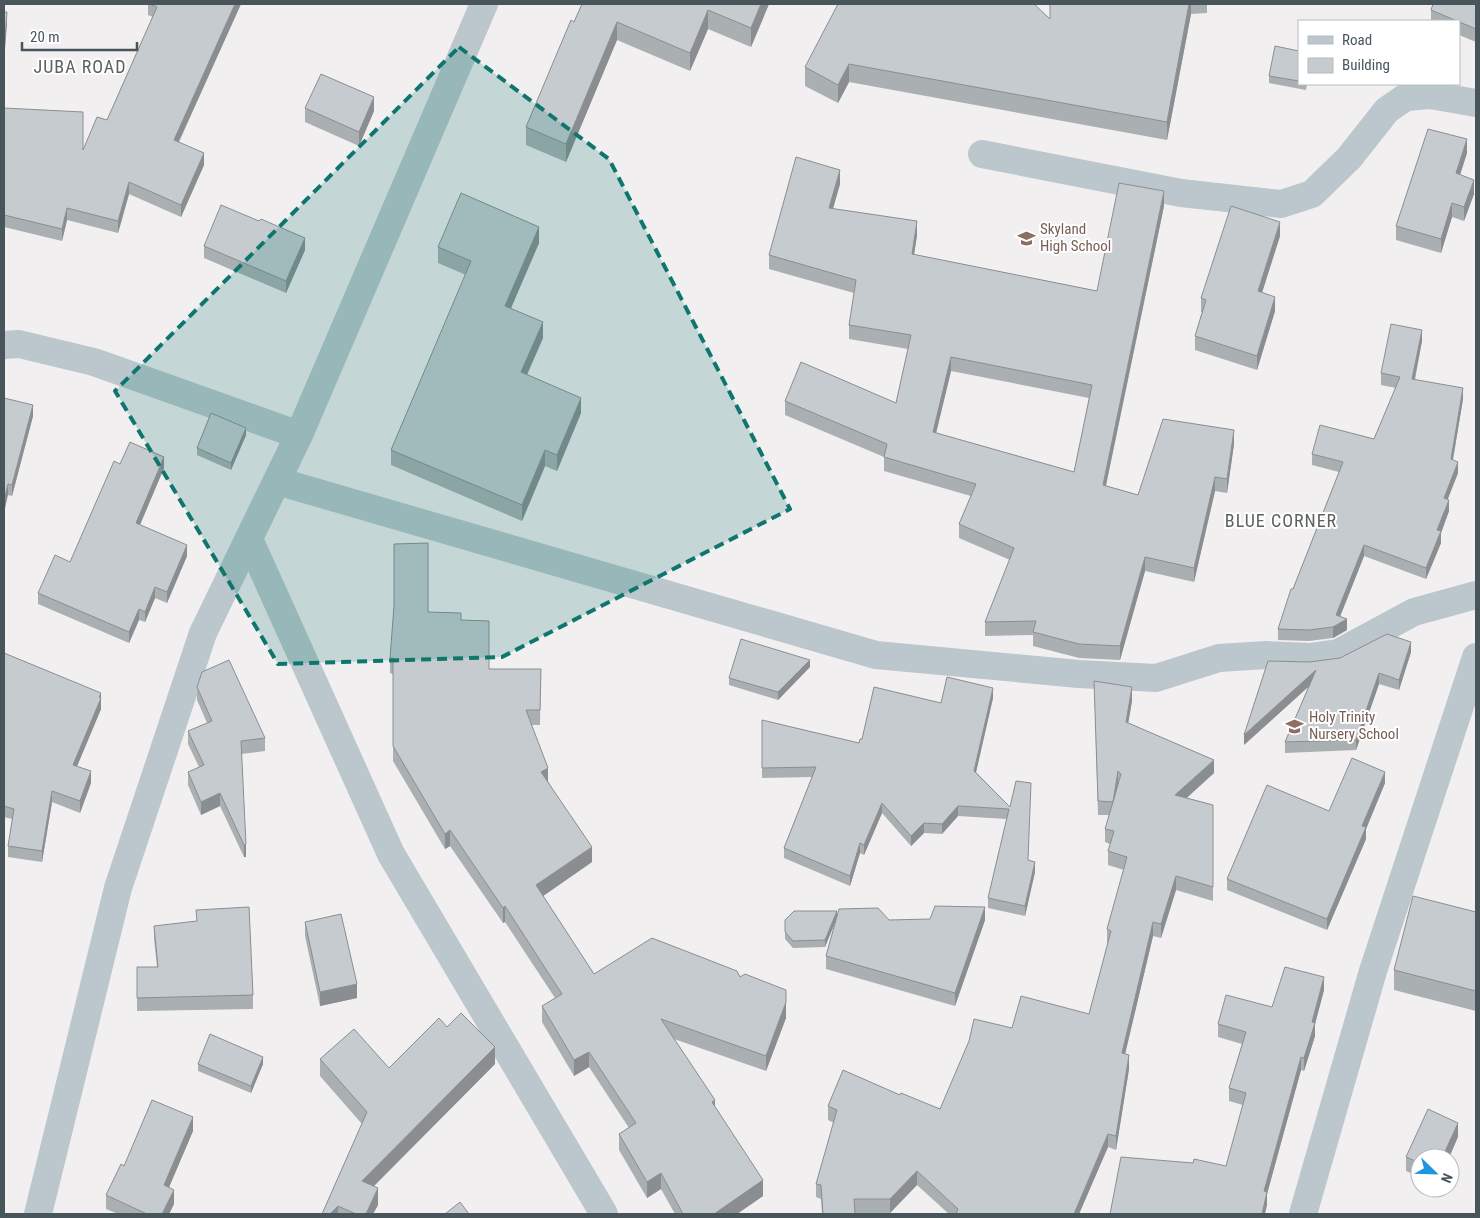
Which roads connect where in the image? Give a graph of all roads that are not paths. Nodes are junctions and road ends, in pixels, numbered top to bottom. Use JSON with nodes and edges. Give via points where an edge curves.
{"nodes":[{"id":1,"x":484,"y":4,"type":"edge"},
{"id":2,"x":1476,"y":103,"type":"edge"},
{"id":3,"x":982,"y":154,"type":"dead end"},
{"id":4,"x":4,"y":345,"type":"edge"},
{"id":5,"x":299,"y":434,"type":"junction"},
{"id":6,"x":277,"y":481,"type":"junction"},
{"id":7,"x":249,"y":539,"type":"junction"},
{"id":8,"x":1476,"y":595,"type":"edge"},
{"id":9,"x":1476,"y":657,"type":"edge"},
{"id":10,"x":38,"y":1214,"type":"edge"},
{"id":11,"x":604,"y":1214,"type":"edge"},
{"id":12,"x":1303,"y":1214,"type":"edge"}],
"edges":[{"from":1,"to":5,"type":"street"},
{"from":2,"to":3,"type":"street","via":[[1430,95],[1406,97],[1387,110],[1349,158],[1312,194],[1282,204],[1182,193]]},
{"from":4,"to":5,"type":"street","via":[[19,344],[94,362]]},
{"from":5,"to":6,"type":"street"},
{"from":6,"to":7,"type":"street"},
{"from":6,"to":8,"type":"street","via":[[876,655],[895,657],[1156,678],[1219,658],[1338,653],[1414,612]]},
{"from":7,"to":10,"type":"street","via":[[203,633],[118,888]]},
{"from":7,"to":11,"type":"street","via":[[391,854]]},
{"from":9,"to":12,"type":"street","via":[[1373,971]]}]}
